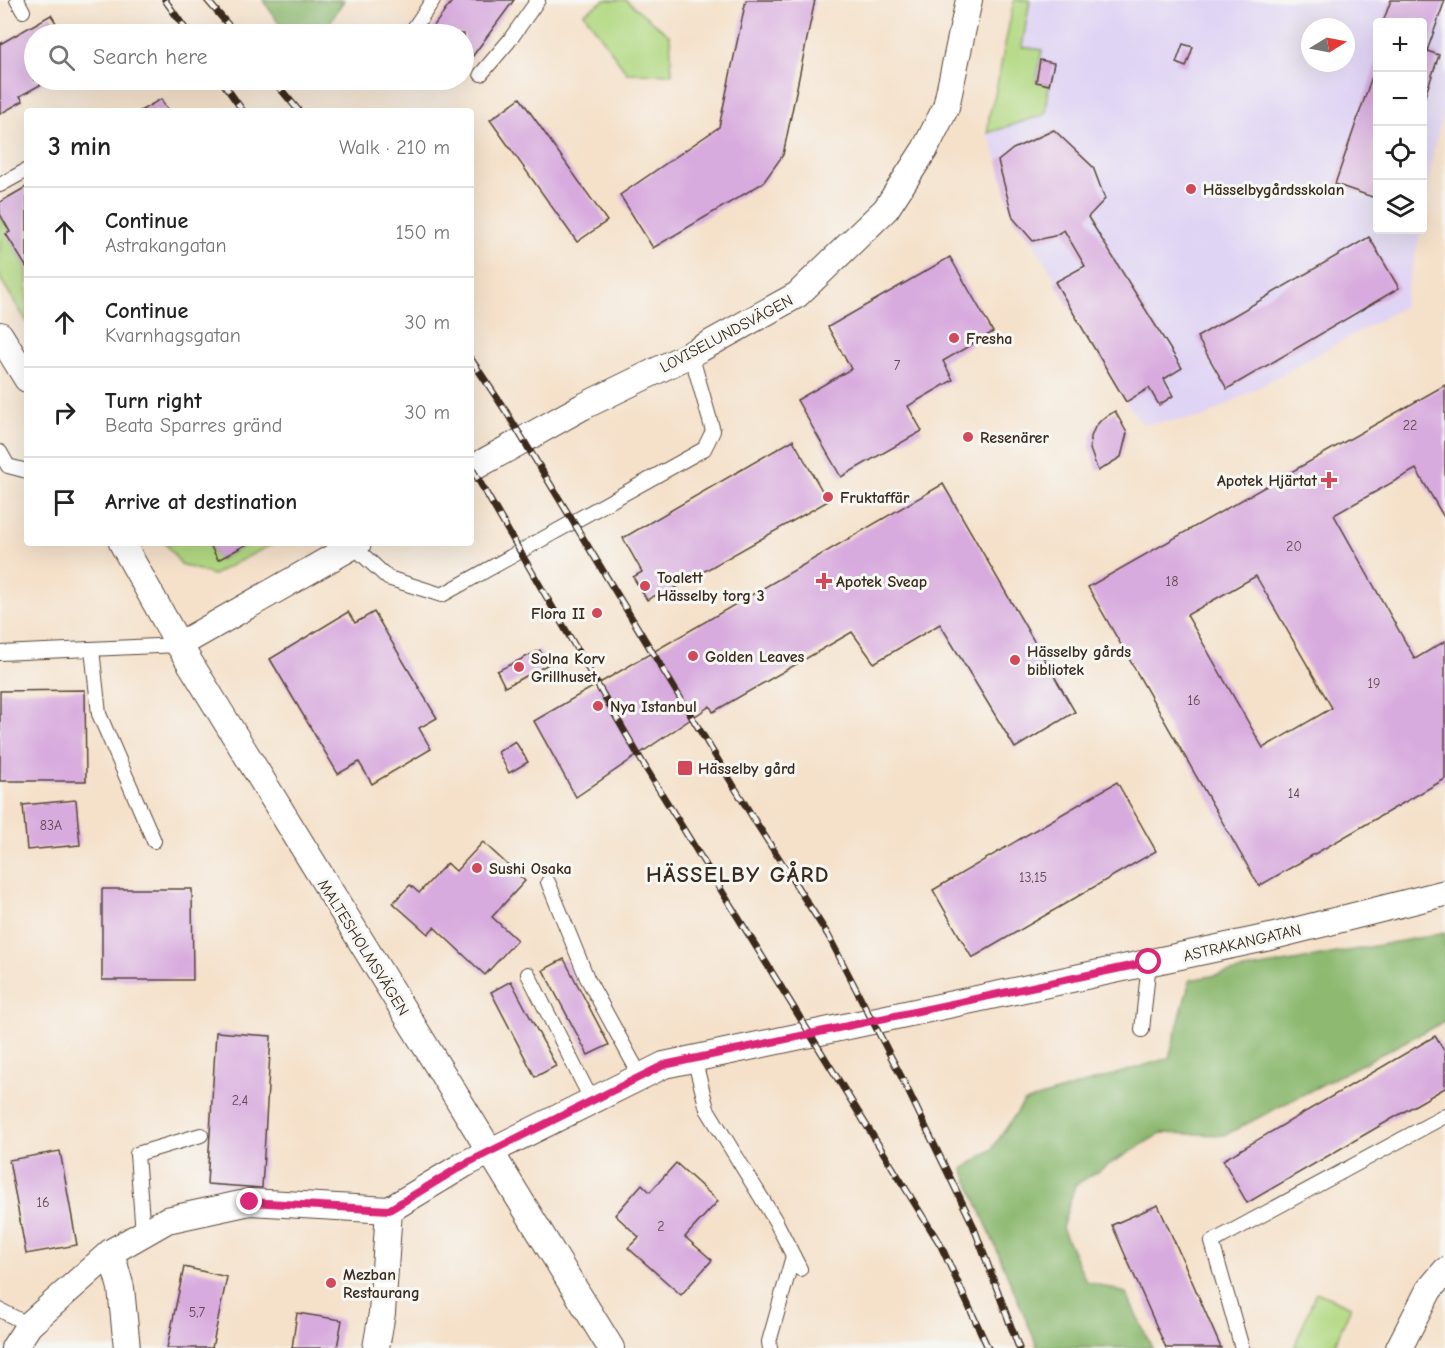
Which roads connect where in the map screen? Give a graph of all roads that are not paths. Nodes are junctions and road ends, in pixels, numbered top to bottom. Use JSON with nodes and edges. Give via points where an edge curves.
{"nodes":[{"id":1,"x":433,"y":0,"type":"edge"},
{"id":2,"x":538,"y":0,"type":"edge"},
{"id":3,"x":969,"y":0,"type":"edge"},
{"id":4,"x":417,"y":24,"type":"edge"},
{"id":5,"x":481,"y":74,"type":"dead end"},
{"id":6,"x":24,"y":172,"type":"edge"},
{"id":7,"x":0,"y":185,"type":"edge"},
{"id":8,"x":0,"y":335,"type":"edge"},
{"id":9,"x":691,"y":354,"type":"junction"},
{"id":10,"x":24,"y":374,"type":"edge"},
{"id":11,"x":0,"y":452,"type":"edge"},
{"id":12,"x":474,"y":467,"type":"edge"},
{"id":13,"x":24,"y":470,"type":"edge"},
{"id":14,"x":124,"y":546,"type":"edge"},
{"id":15,"x":353,"y":546,"type":"edge"},
{"id":16,"x":356,"y":546,"type":"edge"},
{"id":17,"x":178,"y":645,"type":"junction"},
{"id":18,"x":92,"y":649,"type":"junction"},
{"id":19,"x":0,"y":653,"type":"edge"},
{"id":20,"x":154,"y":841,"type":"dead end"},
{"id":21,"x":548,"y":882,"type":"dead end"},
{"id":22,"x":1445,"y":893,"type":"edge"},
{"id":23,"x":1149,"y":962,"type":"junction"},
{"id":24,"x":528,"y":974,"type":"dead end"},
{"id":25,"x":1142,"y":1030,"type":"dead end"},
{"id":26,"x":694,"y":1058,"type":"junction"},
{"id":27,"x":641,"y":1077,"type":"junction"},
{"id":28,"x":592,"y":1101,"type":"junction"},
{"id":29,"x":1445,"y":1116,"type":"edge"},
{"id":30,"x":201,"y":1135,"type":"dead end"},
{"id":31,"x":490,"y":1152,"type":"junction"},
{"id":32,"x":389,"y":1210,"type":"junction"},
{"id":33,"x":143,"y":1234,"type":"junction"},
{"id":34,"x":111,"y":1252,"type":"junction"},
{"id":35,"x":793,"y":1256,"type":"junction"},
{"id":36,"x":800,"y":1269,"type":"dead end"},
{"id":37,"x":1445,"y":1271,"type":"edge"},
{"id":38,"x":0,"y":1310,"type":"edge"},
{"id":39,"x":29,"y":1325,"type":"junction"},
{"id":40,"x":14,"y":1348,"type":"edge"},
{"id":41,"x":127,"y":1348,"type":"edge"},
{"id":42,"x":376,"y":1348,"type":"edge"},
{"id":43,"x":610,"y":1348,"type":"edge"},
{"id":44,"x":770,"y":1348,"type":"edge"},
{"id":45,"x":1242,"y":1348,"type":"edge"},
{"id":46,"x":1399,"y":1348,"type":"edge"}],
"edges":[{"from":1,"to":4,"type":"lane"},
{"from":2,"to":5,"type":"lane"},
{"from":3,"to":9,"type":"street","name":"LOVISELUNDSVÄGEN","via":[[946,107],[925,149],[886,209],[797,295]]},
{"from":6,"to":7,"type":"lane"},
{"from":8,"to":10,"type":"street"},
{"from":9,"to":12,"type":"street","name":"LOVISELUNDSVÄGEN","via":[[582,407]]},
{"from":9,"to":16,"type":"lane","via":[[713,431],[704,449],[442,595],[388,578]]},
{"from":11,"to":13,"type":"lane","via":[[8,466]]},
{"from":14,"to":17,"type":"street","name":"MALTESHOLMSVÄGEN"},
{"from":15,"to":17,"type":"street"},
{"from":17,"to":18,"type":"lane"},
{"from":17,"to":31,"type":"street","name":"MALTESHOLMSVÄGEN"},
{"from":18,"to":19,"type":"lane"},
{"from":18,"to":20,"type":"lane","via":[[99,714]]},
{"from":21,"to":27,"type":"lane","via":[[587,978]]},
{"from":22,"to":23,"type":"street","name":"ASTRAKANGATAN","via":[[1270,937]]},
{"from":23,"to":25,"type":"lane"},
{"from":23,"to":26,"type":"street","name":"ASTRAKANGATAN"},
{"from":24,"to":28,"type":"lane"},
{"from":26,"to":27,"type":"street","name":"ASTRAKANGATAN","via":[[664,1065]]},
{"from":26,"to":35,"type":"lane","via":[[706,1109]]},
{"from":27,"to":28,"type":"street","name":"ASTRAKANGATAN"},
{"from":28,"to":31,"type":"street","name":"ASTRAKANGATAN"},
{"from":29,"to":45,"type":"lane","via":[[1212,1242]]},
{"from":30,"to":33,"type":"lane","via":[[136,1154]]},
{"from":31,"to":32,"type":"street","name":"ASTRAKANGATAN"},
{"from":31,"to":43,"type":"street","name":"MALTESHOLMSVÄGEN"},
{"from":32,"to":33,"type":"street","via":[[250,1202],[167,1220]]},
{"from":32,"to":42,"type":"street"},
{"from":33,"to":34,"type":"street"},
{"from":34,"to":39,"type":"street"},
{"from":34,"to":41,"type":"street","via":[[121,1288]]},
{"from":35,"to":36,"type":"lane"},
{"from":35,"to":44,"type":"lane"},
{"from":37,"to":46,"type":"street","via":[[1429,1290]]},
{"from":38,"to":39,"type":"lane"},
{"from":39,"to":40,"type":"street"}]}
